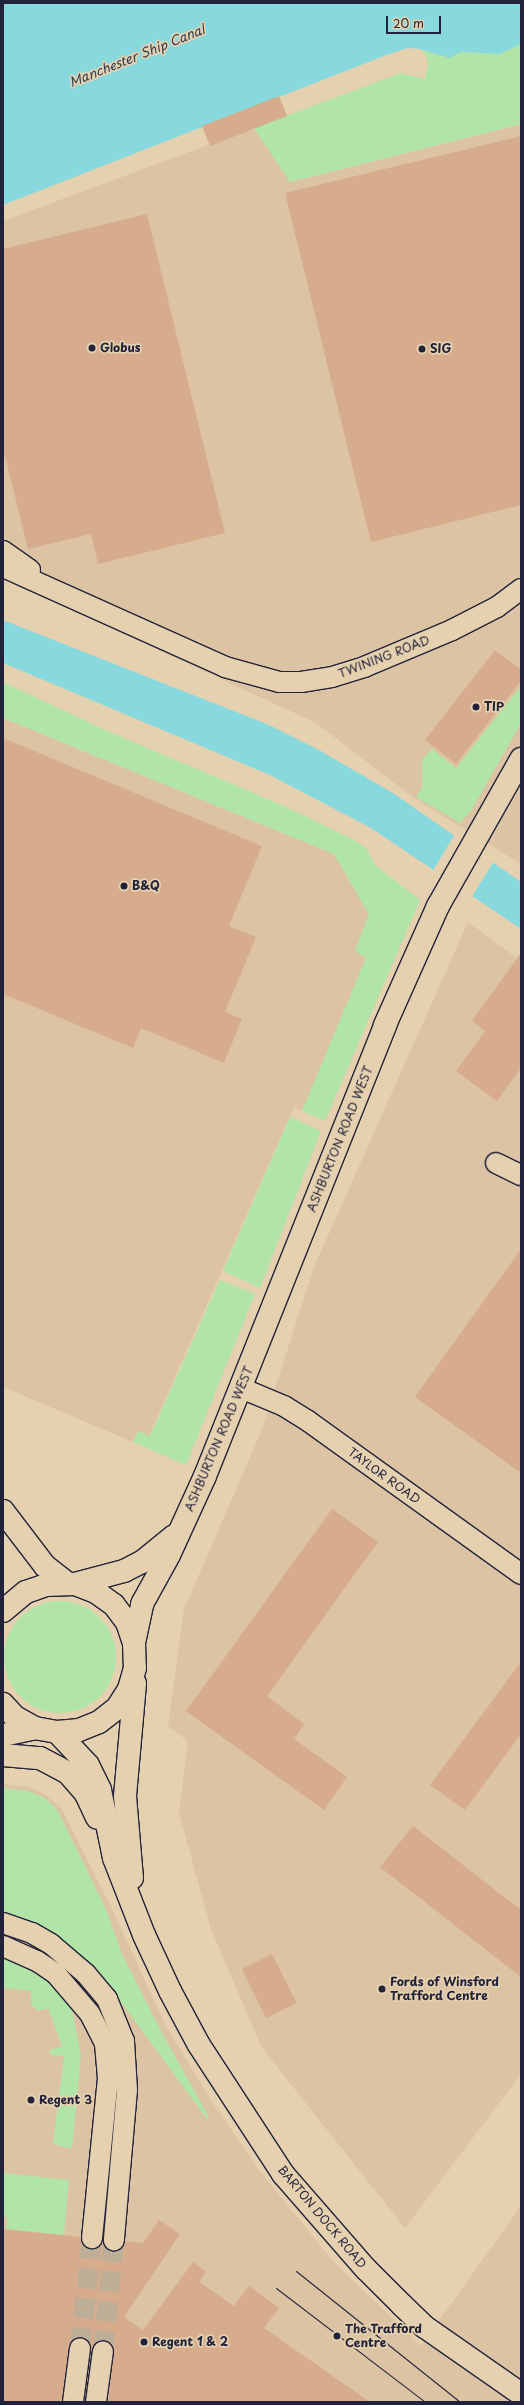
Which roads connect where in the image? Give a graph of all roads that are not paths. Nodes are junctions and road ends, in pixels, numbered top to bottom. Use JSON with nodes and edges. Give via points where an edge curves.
{"nodes":[{"id":1,"x":3,"y":551,"type":"edge"},
{"id":2,"x":3,"y":567,"type":"edge"},
{"id":3,"x":521,"y":589,"type":"edge"},
{"id":4,"x":61,"y":592,"type":"junction"},
{"id":5,"x":521,"y":759,"type":"edge"},
{"id":6,"x":496,"y":1163,"type":"dead end"},
{"id":7,"x":521,"y":1175,"type":"edge"},
{"id":8,"x":241,"y":1388,"type":"junction"},
{"id":9,"x":3,"y":1511,"type":"edge"},
{"id":10,"x":182,"y":1530,"type":"junction"},
{"id":11,"x":521,"y":1574,"type":"edge"},
{"id":12,"x":71,"y":1584,"type":"junction"},
{"id":13,"x":3,"y":1611,"type":"edge"},
{"id":14,"x":134,"y":1643,"type":"junction"},
{"id":15,"x":135,"y":1668,"type":"junction"},
{"id":16,"x":3,"y":1704,"type":"edge"},
{"id":17,"x":35,"y":1728,"type":"junction"},
{"id":18,"x":56,"y":1732,"type":"junction"},
{"id":19,"x":3,"y":1735,"type":"edge"},
{"id":20,"x":3,"y":1755,"type":"edge"},
{"id":21,"x":114,"y":1858,"type":"junction"},
{"id":22,"x":135,"y":1907,"type":"junction"},
{"id":23,"x":3,"y":1923,"type":"edge"},
{"id":24,"x":3,"y":1946,"type":"edge"},
{"id":25,"x":92,"y":2238,"type":"tunnel mouth"},
{"id":26,"x":114,"y":2240,"type":"tunnel mouth"},
{"id":27,"x":80,"y":2348,"type":"tunnel mouth"},
{"id":28,"x":103,"y":2351,"type":"tunnel mouth"},
{"id":29,"x":521,"y":2394,"type":"edge"},
{"id":30,"x":73,"y":2402,"type":"edge"},
{"id":31,"x":96,"y":2402,"type":"edge"}],
"edges":[{"from":1,"to":4,"type":"street"},
{"from":2,"to":4,"type":"street"},
{"from":3,"to":4,"type":"street","name":"TWINING ROAD","via":[[478,617],[398,654],[332,677],[301,682],[278,682],[225,667]]},
{"from":5,"to":8,"type":"main road","name":"ASHBURTON ROAD WEST","via":[[438,906],[385,1025]]},
{"from":6,"to":7,"type":"street"},
{"from":8,"to":10,"type":"main road","name":"ASHBURTON ROAD WEST"},
{"from":8,"to":11,"type":"street","name":"TAYLOR ROAD","via":[[284,1406],[308,1420]]},
{"from":9,"to":12,"type":"main road","via":[[45,1566]]},
{"from":10,"to":12,"type":"main road","name":"ASHBURTON ROAD WEST","via":[[142,1562],[124,1571]]},
{"from":10,"to":14,"type":"main road","name":"ASHBURTON ROAD WEST","via":[[142,1604]]},
{"from":12,"to":13,"type":"main road","via":[[46,1584],[26,1592]]},
{"from":12,"to":14,"type":"main road","via":[[96,1592],[114,1605],[127,1622]]},
{"from":14,"to":15,"type":"main road"},
{"from":15,"to":18,"type":"main road","via":[[129,1689],[100,1722],[79,1730]]},
{"from":15,"to":22,"type":"main road","name":"BARTON DOCK ROAD","via":[[125,1796]]},
{"from":16,"to":17,"type":"main road","via":[[15,1717]]},
{"from":17,"to":18,"type":"main road"},
{"from":17,"to":19,"type":"main road"},
{"from":18,"to":21,"type":"main road","name":"BARTON DOCK ROAD","via":[[74,1748],[91,1770],[100,1790]]},
{"from":20,"to":21,"type":"main road","via":[[40,1758],[72,1777],[86,1794]]},
{"from":21,"to":22,"type":"main road","name":"BARTON DOCK ROAD"},
{"from":22,"to":29,"type":"main road","name":"BARTON DOCK ROAD","via":[[144,1935],[199,2045],[283,2174],[366,2268],[425,2327]]},
{"from":23,"to":26,"type":"street","via":[[32,1933],[51,1944],[86,1974],[107,1999],[124,2041],[127,2090]]},
{"from":24,"to":25,"type":"street","via":[[37,1961],[56,1974],[90,2014],[106,2044],[108,2078]]},
{"from":27,"to":30,"type":"street"},
{"from":28,"to":31,"type":"street"}]}
